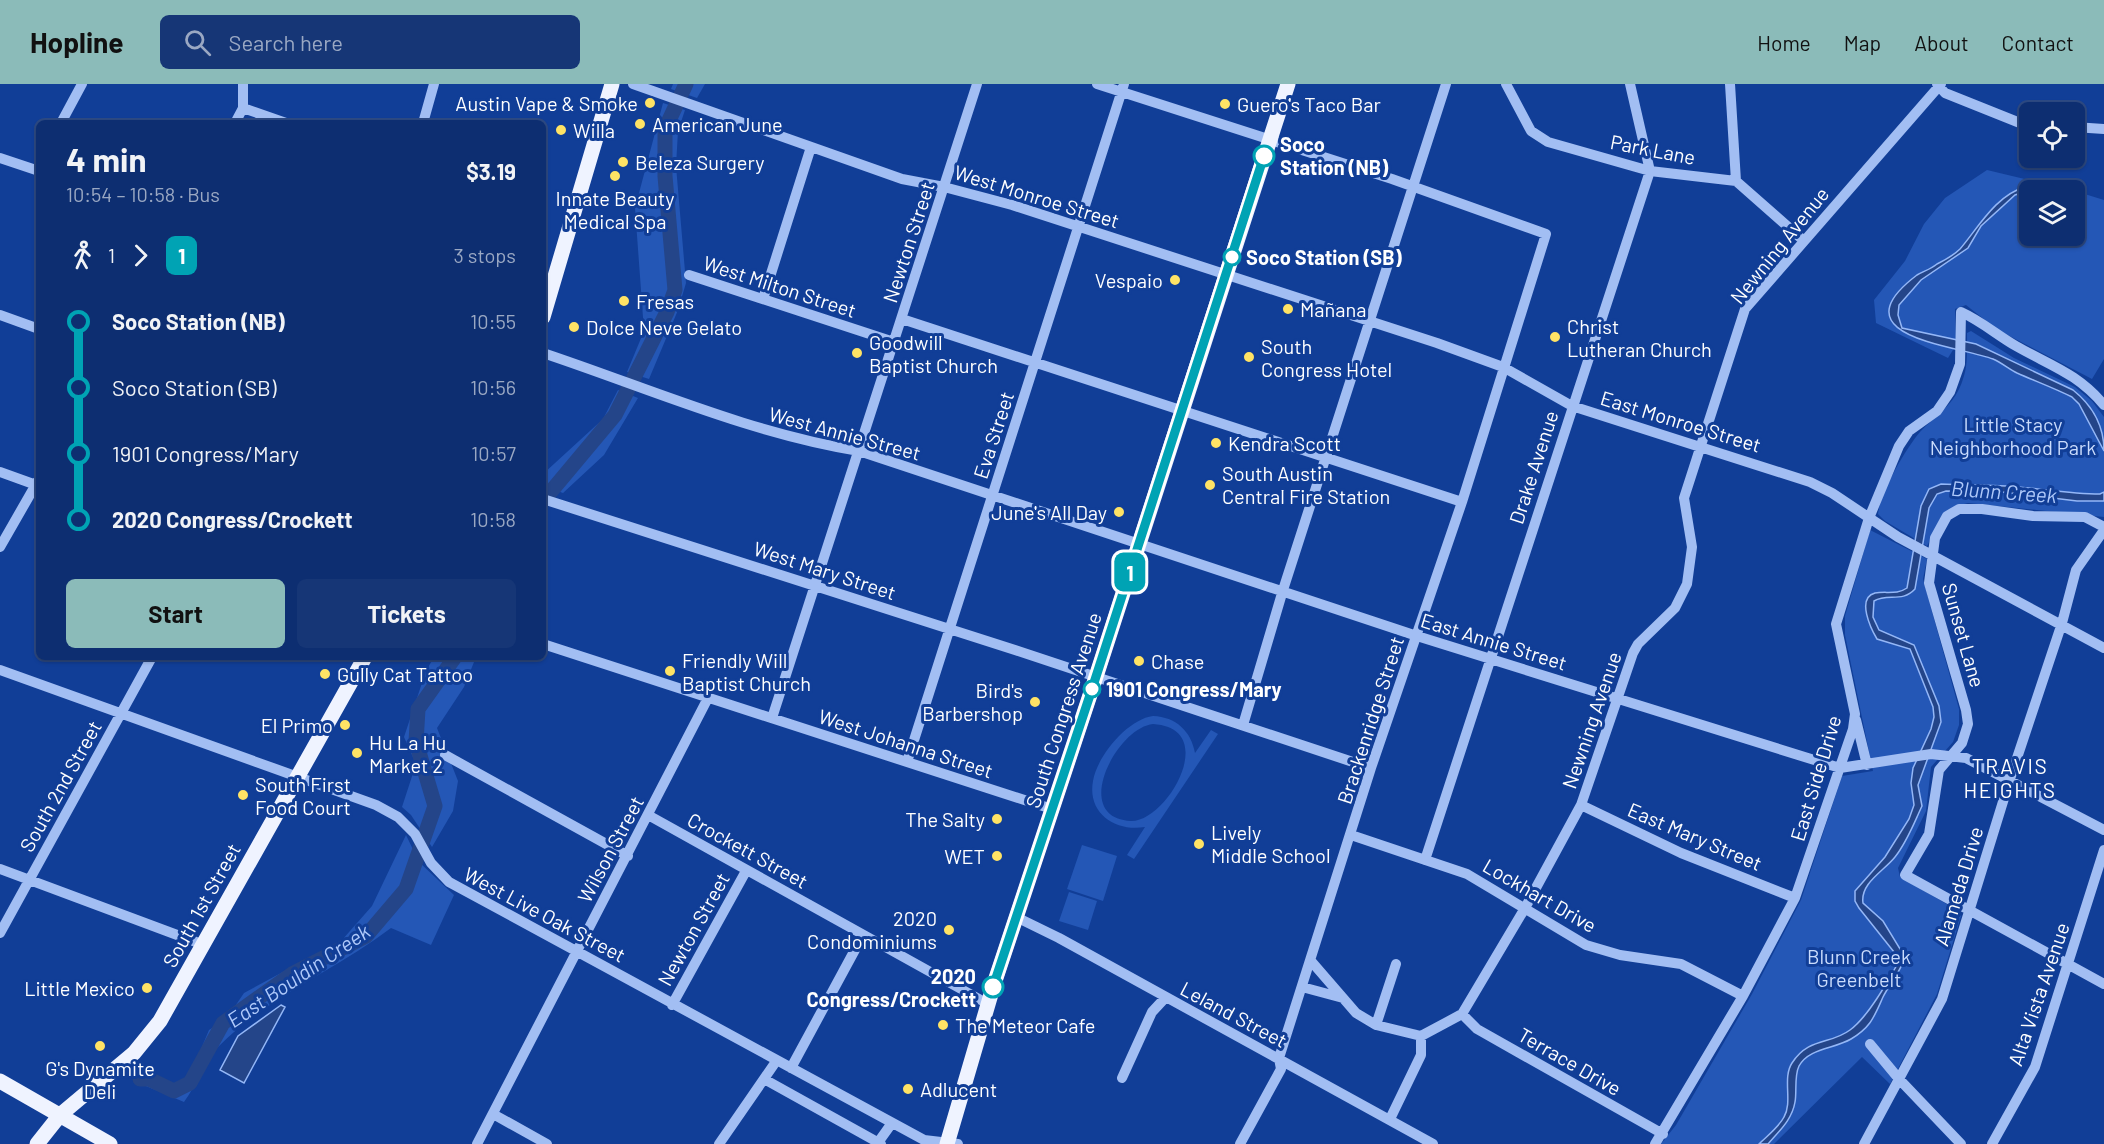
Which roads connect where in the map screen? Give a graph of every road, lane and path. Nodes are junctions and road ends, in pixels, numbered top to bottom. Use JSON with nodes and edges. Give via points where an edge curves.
{"nodes":[{"id":1,"x":82,"y":84,"type":"edge"},
{"id":2,"x":243,"y":84,"type":"edge"},
{"id":3,"x":434,"y":84,"type":"edge"},
{"id":4,"x":612,"y":84,"type":"edge"},
{"id":5,"x":633,"y":84,"type":"edge"},
{"id":6,"x":977,"y":84,"type":"edge"},
{"id":7,"x":1097,"y":84,"type":"edge"},
{"id":8,"x":1287,"y":84,"type":"edge"},
{"id":9,"x":1446,"y":84,"type":"edge"},
{"id":10,"x":1506,"y":84,"type":"edge"},
{"id":11,"x":1630,"y":84,"type":"edge"},
{"id":12,"x":1730,"y":84,"type":"edge"},
{"id":13,"x":1939,"y":85,"type":"edge"},
{"id":14,"x":1123,"y":88,"type":"edge"},
{"id":15,"x":243,"y":108,"type":"junction"},
{"id":16,"x":63,"y":120,"type":"edge"},
{"id":17,"x":237,"y":120,"type":"edge"},
{"id":18,"x":277,"y":120,"type":"edge"},
{"id":19,"x":424,"y":120,"type":"edge"},
{"id":20,"x":2019,"y":123,"type":"edge"},
{"id":21,"x":2085,"y":128,"type":"edge"},
{"id":22,"x":2104,"y":129,"type":"edge"},
{"id":23,"x":1269,"y":138,"type":"junction"},
{"id":24,"x":811,"y":147,"type":"junction"},
{"id":25,"x":1,"y":160,"type":"edge"},
{"id":26,"x":36,"y":168,"type":"edge"},
{"id":27,"x":1650,"y":171,"type":"junction"},
{"id":28,"x":1736,"y":181,"type":"junction"},
{"id":29,"x":944,"y":187,"type":"junction"},
{"id":30,"x":1413,"y":187,"type":"junction"},
{"id":31,"x":1079,"y":226,"type":"junction"},
{"id":32,"x":1803,"y":240,"type":"junction"},
{"id":33,"x":689,"y":275,"type":"dead end"},
{"id":34,"x":1226,"y":275,"type":"junction"},
{"id":35,"x":763,"y":299,"type":"junction"},
{"id":36,"x":546,"y":307,"type":"edge"},
{"id":37,"x":0,"y":315,"type":"edge"},
{"id":38,"x":902,"y":318,"type":"junction"},
{"id":39,"x":1371,"y":321,"type":"junction"},
{"id":40,"x":36,"y":328,"type":"edge"},
{"id":41,"x":894,"y":342,"type":"junction"},
{"id":42,"x":546,"y":353,"type":"edge"},
{"id":43,"x":1036,"y":362,"type":"junction"},
{"id":44,"x":1503,"y":367,"type":"junction"},
{"id":45,"x":2104,"y":405,"type":"edge"},
{"id":46,"x":1572,"y":406,"type":"junction"},
{"id":47,"x":1183,"y":410,"type":"junction"},
{"id":48,"x":1700,"y":445,"type":"junction"},
{"id":49,"x":859,"y":451,"type":"junction"},
{"id":50,"x":1326,"y":458,"type":"junction"},
{"id":51,"x":0,"y":472,"type":"edge"},
{"id":52,"x":36,"y":483,"type":"edge"},
{"id":53,"x":36,"y":487,"type":"edge"},
{"id":54,"x":993,"y":495,"type":"junction"},
{"id":55,"x":548,"y":500,"type":"edge"},
{"id":56,"x":1462,"y":502,"type":"junction"},
{"id":57,"x":1869,"y":518,"type":"junction"},
{"id":58,"x":2104,"y":528,"type":"edge"},
{"id":59,"x":1140,"y":543,"type":"junction"},
{"id":60,"x":0,"y":547,"type":"edge"},
{"id":61,"x":1928,"y":553,"type":"junction"},
{"id":62,"x":815,"y":585,"type":"junction"},
{"id":63,"x":1283,"y":590,"type":"junction"},
{"id":64,"x":2062,"y":623,"type":"junction"},
{"id":65,"x":949,"y":630,"type":"junction"},
{"id":66,"x":1417,"y":636,"type":"junction"},
{"id":67,"x":546,"y":645,"type":"edge"},
{"id":68,"x":2104,"y":648,"type":"edge"},
{"id":69,"x":1491,"y":658,"type":"junction"},
{"id":70,"x":150,"y":660,"type":"edge"},
{"id":71,"x":363,"y":660,"type":"edge"},
{"id":72,"x":0,"y":670,"type":"edge"},
{"id":73,"x":1096,"y":677,"type":"junction"},
{"id":74,"x":708,"y":698,"type":"junction"},
{"id":75,"x":1619,"y":698,"type":"junction"},
{"id":76,"x":122,"y":714,"type":"junction"},
{"id":77,"x":1855,"y":714,"type":"junction"},
{"id":78,"x":772,"y":718,"type":"junction"},
{"id":79,"x":1243,"y":725,"type":"junction"},
{"id":80,"x":1948,"y":754,"type":"junction"},
{"id":81,"x":445,"y":755,"type":"dead end"},
{"id":82,"x":907,"y":762,"type":"junction"},
{"id":83,"x":1867,"y":765,"type":"junction"},
{"id":84,"x":1371,"y":768,"type":"junction"},
{"id":85,"x":1840,"y":768,"type":"junction"},
{"id":86,"x":297,"y":775,"type":"junction"},
{"id":87,"x":2010,"y":779,"type":"junction"},
{"id":88,"x":1581,"y":805,"type":"junction"},
{"id":89,"x":1052,"y":809,"type":"junction"},
{"id":90,"x":648,"y":815,"type":"junction"},
{"id":91,"x":2104,"y":830,"type":"edge"},
{"id":92,"x":1351,"y":835,"type":"junction"},
{"id":93,"x":2104,"y":850,"type":"edge"},
{"id":94,"x":628,"y":856,"type":"junction"},
{"id":95,"x":1425,"y":860,"type":"junction"},
{"id":96,"x":0,"y":869,"type":"edge"},
{"id":97,"x":746,"y":871,"type":"junction"},
{"id":98,"x":29,"y":879,"type":"junction"},
{"id":99,"x":1796,"y":898,"type":"junction"},
{"id":100,"x":1525,"y":908,"type":"junction"},
{"id":101,"x":1970,"y":912,"type":"junction"},
{"id":102,"x":1016,"y":917,"type":"junction"},
{"id":103,"x":0,"y":933,"type":"edge"},
{"id":104,"x":863,"y":935,"type":"junction"},
{"id":105,"x":204,"y":945,"type":"junction"},
{"id":106,"x":576,"y":949,"type":"junction"},
{"id":107,"x":1311,"y":961,"type":"junction"},
{"id":108,"x":1396,"y":964,"type":"dead end"},
{"id":109,"x":2067,"y":964,"type":"junction"},
{"id":110,"x":2104,"y":984,"type":"edge"},
{"id":111,"x":1302,"y":987,"type":"junction"},
{"id":112,"x":1743,"y":996,"type":"junction"},
{"id":113,"x":1166,"y":998,"type":"junction"},
{"id":114,"x":1342,"y":998,"type":"junction"},
{"id":115,"x":988,"y":1004,"type":"junction"},
{"id":116,"x":672,"y":1005,"type":"junction"},
{"id":117,"x":1462,"y":1014,"type":"junction"},
{"id":118,"x":1376,"y":1025,"type":"junction"},
{"id":119,"x":1421,"y":1035,"type":"junction"},
{"id":120,"x":1870,"y":1044,"type":"dead end"},
{"id":121,"x":1279,"y":1058,"type":"junction"},
{"id":122,"x":777,"y":1060,"type":"junction"},
{"id":123,"x":791,"y":1068,"type":"junction"},
{"id":124,"x":1122,"y":1078,"type":"dead end"},
{"id":125,"x":764,"y":1079,"type":"junction"},
{"id":126,"x":1899,"y":1079,"type":"junction"},
{"id":127,"x":0,"y":1081,"type":"edge"},
{"id":128,"x":493,"y":1114,"type":"junction"},
{"id":129,"x":1390,"y":1119,"type":"junction"},
{"id":130,"x":72,"y":1123,"type":"junction"},
{"id":131,"x":892,"y":1123,"type":"junction"},
{"id":132,"x":1663,"y":1134,"type":"junction"},
{"id":133,"x":37,"y":1144,"type":"edge"},
{"id":134,"x":110,"y":1144,"type":"edge"},
{"id":135,"x":477,"y":1144,"type":"edge"},
{"id":136,"x":547,"y":1144,"type":"edge"},
{"id":137,"x":719,"y":1144,"type":"edge"},
{"id":138,"x":879,"y":1144,"type":"edge"},
{"id":139,"x":951,"y":1144,"type":"edge"},
{"id":140,"x":1240,"y":1144,"type":"edge"},
{"id":141,"x":1433,"y":1144,"type":"edge"},
{"id":142,"x":1655,"y":1144,"type":"edge"},
{"id":143,"x":1864,"y":1144,"type":"edge"},
{"id":144,"x":1961,"y":1144,"type":"edge"},
{"id":145,"x":1992,"y":1144,"type":"edge"}],
"edges":[{"from":1,"to":16,"type":"street"},
{"from":2,"to":15,"type":"street"},
{"from":3,"to":19,"type":"street"},
{"from":4,"to":36,"type":"main road"},
{"from":5,"to":24,"type":"street","name":"West Monroe Street"},
{"from":6,"to":29,"type":"street","name":"Newton Street"},
{"from":7,"to":14,"type":"street"},
{"from":8,"to":23,"type":"main road","name":"South Congress Avenue"},
{"from":9,"to":30,"type":"street"},
{"from":10,"to":27,"type":"street","name":"Park Lane","via":[[1531,131],[1548,142]]},
{"from":11,"to":27,"type":"street"},
{"from":12,"to":28,"type":"street"},
{"from":13,"to":20,"type":"street","via":[[1945,93]]},
{"from":13,"to":32,"type":"street","name":"Newning Avenue"},
{"from":14,"to":23,"type":"street"},
{"from":14,"to":31,"type":"street","name":"Eva Street"},
{"from":15,"to":17,"type":"street"},
{"from":15,"to":18,"type":"street"},
{"from":21,"to":22,"type":"street"},
{"from":23,"to":30,"type":"street"},
{"from":23,"to":34,"type":"main road","name":"South Congress Avenue"},
{"from":24,"to":29,"type":"street","name":"West Monroe Street","via":[[902,179]]},
{"from":24,"to":35,"type":"street"},
{"from":25,"to":26,"type":"street"},
{"from":27,"to":28,"type":"street","name":"Park Lane"},
{"from":27,"to":46,"type":"street","name":"Drake Avenue"},
{"from":28,"to":32,"type":"street"},
{"from":29,"to":31,"type":"street","name":"West Monroe Street"},
{"from":29,"to":38,"type":"street","name":"Newton Street"},
{"from":30,"to":39,"type":"street"},
{"from":30,"to":44,"type":"street","name":"Brackenridge Street","via":[[1546,234]]},
{"from":31,"to":34,"type":"street","name":"West Monroe Street"},
{"from":31,"to":43,"type":"street","name":"Eva Street"},
{"from":32,"to":48,"type":"street","name":"Newning Avenue","via":[[1745,309]]},
{"from":33,"to":35,"type":"street","name":"West Milton Street"},
{"from":34,"to":39,"type":"street","name":"East Monroe Street"},
{"from":34,"to":47,"type":"main road","name":"South Congress Avenue"},
{"from":35,"to":41,"type":"street","name":"West Milton Street"},
{"from":37,"to":40,"type":"street"},
{"from":38,"to":41,"type":"street","name":"Newton Street"},
{"from":38,"to":43,"type":"street"},
{"from":39,"to":44,"type":"street","name":"East Monroe Street"},
{"from":39,"to":50,"type":"street"},
{"from":41,"to":49,"type":"street","name":"Newton Street"},
{"from":42,"to":49,"type":"street","name":"West Annie Street","via":[[776,434]]},
{"from":43,"to":47,"type":"street"},
{"from":43,"to":54,"type":"street","name":"Eva Street"},
{"from":44,"to":46,"type":"street","name":"East Monroe Street"},
{"from":44,"to":56,"type":"street","name":"Brackenridge Street"},
{"from":45,"to":57,"type":"street","name":"East Side Drive","via":[[2077,378],[1961,312],[1960,364],[1943,404],[1909,431],[1899,446]]},
{"from":46,"to":48,"type":"street","name":"East Monroe Street"},
{"from":46,"to":69,"type":"street","name":"Drake Avenue"},
{"from":47,"to":50,"type":"street"},
{"from":47,"to":59,"type":"main road","name":"South Congress Avenue"},
{"from":48,"to":57,"type":"street","name":"East Monroe Street","via":[[1810,482]]},
{"from":48,"to":75,"type":"street","name":"Newning Avenue","via":[[1684,498],[1692,547],[1687,584],[1676,608],[1638,644]]},
{"from":49,"to":54,"type":"street","name":"West Annie Street"},
{"from":49,"to":62,"type":"street","name":"Newton Street"},
{"from":50,"to":56,"type":"street"},
{"from":50,"to":63,"type":"street"},
{"from":51,"to":52,"type":"street"},
{"from":53,"to":60,"type":"street"},
{"from":54,"to":59,"type":"street","name":"West Annie Street"},
{"from":54,"to":65,"type":"street","name":"Eva Street"},
{"from":55,"to":62,"type":"street","name":"West Mary Street"},
{"from":56,"to":66,"type":"street","name":"Brackenridge Street"},
{"from":57,"to":61,"type":"street","name":"East Monroe Street"},
{"from":57,"to":77,"type":"street","name":"East Side Drive","via":[[1836,624]]},
{"from":58,"to":61,"type":"street","name":"Sunset Lane","via":[[2085,517],[1959,509],[1947,516]]},
{"from":58,"to":64,"type":"street","name":"Alameda Drive","via":[[2076,570]]},
{"from":59,"to":63,"type":"street","name":"East Annie Street"},
{"from":59,"to":73,"type":"main road","name":"South Congress Avenue"},
{"from":61,"to":64,"type":"street","name":"East Monroe Street"},
{"from":61,"to":80,"type":"street","name":"Sunset Lane","via":[[1930,591],[1968,724],[1962,743]]},
{"from":62,"to":65,"type":"street","name":"West Mary Street"},
{"from":62,"to":78,"type":"street","name":"Newton Street"},
{"from":63,"to":66,"type":"street","name":"East Annie Street"},
{"from":63,"to":79,"type":"street"},
{"from":64,"to":68,"type":"street","name":"East Monroe Street"},
{"from":64,"to":87,"type":"street","name":"Alameda Drive"},
{"from":65,"to":73,"type":"street","name":"West Mary Street"},
{"from":65,"to":82,"type":"street","name":"Eva Street"},
{"from":66,"to":69,"type":"street","name":"East Annie Street"},
{"from":66,"to":84,"type":"street","name":"Brackenridge Street"},
{"from":67,"to":74,"type":"street","name":"West Johanna Street"},
{"from":69,"to":75,"type":"street","name":"East Annie Street"},
{"from":69,"to":95,"type":"street","name":"Drake Avenue"},
{"from":70,"to":76,"type":"street","name":"South 2nd Street"},
{"from":71,"to":86,"type":"main road","name":"South 1st Street"},
{"from":72,"to":76,"type":"street","name":"West Live Oak Street"},
{"from":73,"to":79,"type":"street"},
{"from":73,"to":89,"type":"main road","name":"South Congress Avenue"},
{"from":74,"to":78,"type":"street","name":"West Johanna Street"},
{"from":74,"to":90,"type":"street","name":"Wilson Street"},
{"from":75,"to":85,"type":"street","name":"East Annie Street"},
{"from":75,"to":88,"type":"street","name":"Newning Avenue"},
{"from":76,"to":86,"type":"street","name":"West Live Oak Street"},
{"from":76,"to":98,"type":"street","name":"South 2nd Street"},
{"from":77,"to":83,"type":"street"},
{"from":77,"to":85,"type":"street","name":"East Side Drive"},
{"from":78,"to":82,"type":"street","name":"West Johanna Street"},
{"from":79,"to":84,"type":"street"},
{"from":80,"to":83,"type":"street"},
{"from":80,"to":87,"type":"street","via":[[1966,758]]},
{"from":80,"to":101,"type":"street","name":"Sunset Lane","via":[[1940,770],[1929,834],[1905,876]]},
{"from":81,"to":94,"type":"street"},
{"from":82,"to":89,"type":"street","name":"West Johanna Street"},
{"from":83,"to":85,"type":"street"},
{"from":84,"to":92,"type":"street","name":"Brackenridge Street"},
{"from":85,"to":99,"type":"street","name":"East Side Drive"},
{"from":86,"to":105,"type":"main road","name":"South 1st Street"},
{"from":86,"to":106,"type":"street","name":"West Live Oak Street","via":[[387,810],[415,834],[449,882]]},
{"from":87,"to":91,"type":"street"},
{"from":87,"to":101,"type":"street","name":"Alameda Drive"},
{"from":88,"to":99,"type":"street","name":"East Mary Street","via":[[1681,853]]},
{"from":88,"to":100,"type":"street","name":"Newning Avenue"},
{"from":89,"to":102,"type":"main road","name":"South Congress Avenue"},
{"from":90,"to":94,"type":"street","name":"Wilson Street"},
{"from":90,"to":97,"type":"street","name":"Crockett Street"},
{"from":92,"to":95,"type":"street","name":"Lockhart Drive"},
{"from":92,"to":107,"type":"street","name":"Brackenridge Street"},
{"from":93,"to":109,"type":"street","name":"Alta Vista Avenue"},
{"from":94,"to":106,"type":"street","name":"Wilson Street"},
{"from":95,"to":100,"type":"street","name":"Lockhart Drive","via":[[1467,874]]},
{"from":96,"to":98,"type":"street"},
{"from":97,"to":104,"type":"street","name":"Crockett Street"},
{"from":97,"to":116,"type":"street","name":"Newton Street"},
{"from":98,"to":103,"type":"street","name":"South 2nd Street"},
{"from":98,"to":105,"type":"street"},
{"from":99,"to":112,"type":"street","name":"East Side Drive"},
{"from":100,"to":112,"type":"street","name":"Lockhart Drive","via":[[1586,945],[1620,955],[1682,964]]},
{"from":100,"to":117,"type":"street","name":"Newning Avenue"},
{"from":101,"to":109,"type":"street"},
{"from":101,"to":126,"type":"street","name":"Alameda Drive","via":[[1942,999]]},
{"from":102,"to":113,"type":"street","name":"Leland Street"},
{"from":102,"to":115,"type":"main road","name":"South Congress Avenue"},
{"from":104,"to":115,"type":"street","name":"Crockett Street"},
{"from":104,"to":123,"type":"street"},
{"from":105,"to":130,"type":"main road","name":"South 1st Street","via":[[148,1036]]},
{"from":106,"to":116,"type":"street","name":"West Live Oak Street"},
{"from":106,"to":128,"type":"street","name":"Wilson Street"},
{"from":107,"to":111,"type":"street","name":"Brackenridge Street"},
{"from":107,"to":114,"type":"street"},
{"from":108,"to":118,"type":"street"},
{"from":109,"to":110,"type":"street"},
{"from":109,"to":145,"type":"street","name":"Alta Vista Avenue","via":[[2035,1067]]},
{"from":111,"to":114,"type":"street"},
{"from":111,"to":121,"type":"street","name":"Brackenridge Street"},
{"from":112,"to":132,"type":"street","name":"East Side Drive"},
{"from":113,"to":121,"type":"street","name":"Leland Street"},
{"from":113,"to":124,"type":"street","via":[[1152,1012]]},
{"from":114,"to":118,"type":"street","via":[[1356,1013]]},
{"from":115,"to":139,"type":"main road","name":"South Congress Avenue"},
{"from":116,"to":122,"type":"street","name":"West Live Oak Street"},
{"from":117,"to":119,"type":"street"},
{"from":117,"to":132,"type":"street","name":"Terrace Drive","via":[[1477,1029]]},
{"from":118,"to":119,"type":"street"},
{"from":119,"to":129,"type":"street","via":[[1421,1055]]},
{"from":120,"to":126,"type":"street"},
{"from":121,"to":129,"type":"street","name":"Leland Street"},
{"from":121,"to":140,"type":"street","name":"Brackenridge Street","via":[[1281,1069]]},
{"from":122,"to":123,"type":"street","name":"West Live Oak Street"},
{"from":122,"to":125,"type":"street"},
{"from":123,"to":131,"type":"street","name":"West Live Oak Street"},
{"from":125,"to":137,"type":"street"},
{"from":125,"to":138,"type":"street"},
{"from":126,"to":143,"type":"street","name":"Alameda Drive"},
{"from":126,"to":144,"type":"street"},
{"from":127,"to":130,"type":"main road"},
{"from":128,"to":135,"type":"street","name":"Wilson Street"},
{"from":128,"to":136,"type":"street"},
{"from":129,"to":141,"type":"street","name":"Leland Street"},
{"from":130,"to":133,"type":"main road","name":"South 1st Street"},
{"from":130,"to":134,"type":"main road"},
{"from":131,"to":138,"type":"street"},
{"from":131,"to":139,"type":"street","name":"West Live Oak Street","via":[[924,1140]]},
{"from":132,"to":142,"type":"street","name":"East Side Drive"}]}
